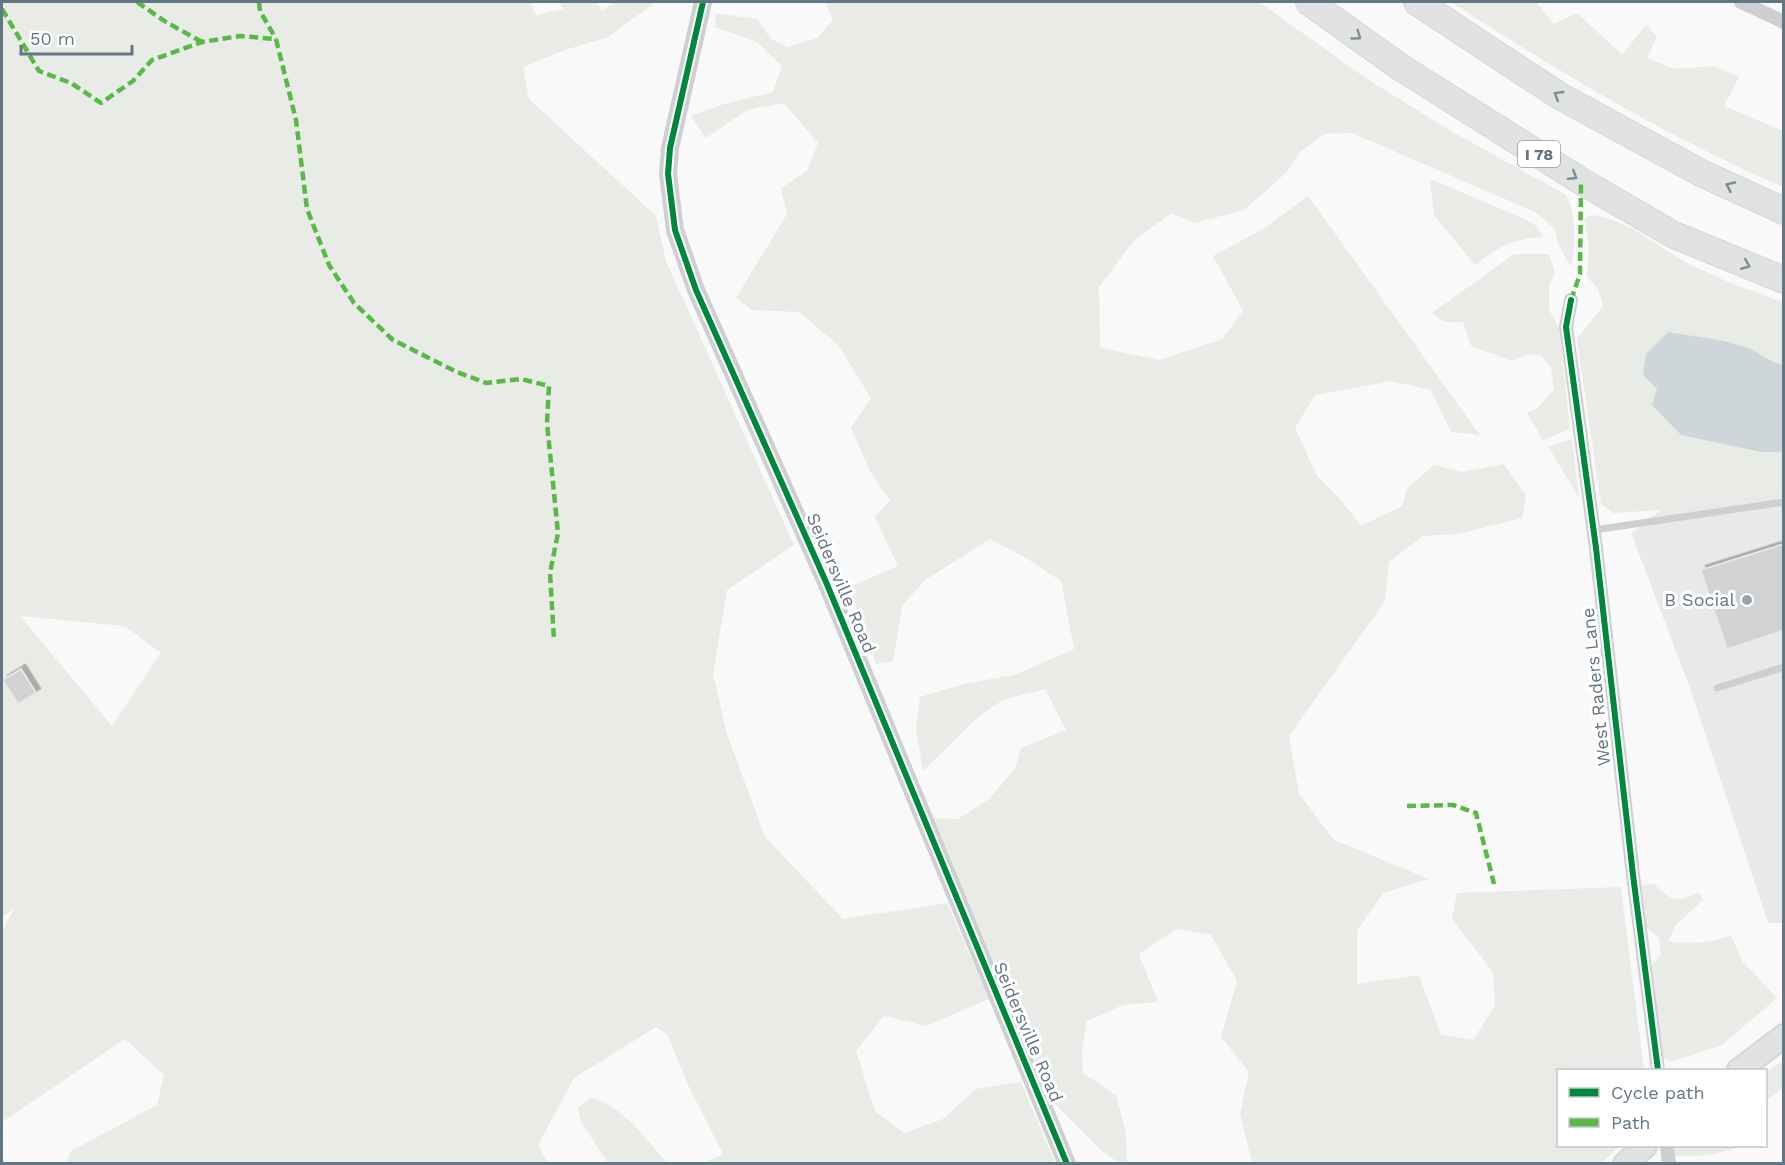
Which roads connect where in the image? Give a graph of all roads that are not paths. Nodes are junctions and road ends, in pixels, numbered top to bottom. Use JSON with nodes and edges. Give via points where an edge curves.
{"nodes":[{"id":1,"x":703,"y":2,"type":"edge"},
{"id":2,"x":1309,"y":2,"type":"edge"},
{"id":3,"x":1417,"y":2,"type":"edge"},
{"id":4,"x":1741,"y":2,"type":"edge"},
{"id":5,"x":1784,"y":22,"type":"edge"},
{"id":6,"x":1784,"y":211,"type":"edge"},
{"id":7,"x":1784,"y":280,"type":"edge"},
{"id":8,"x":1571,"y":300,"type":"dead end"},
{"id":9,"x":1784,"y":502,"type":"edge"},
{"id":10,"x":1594,"y":530,"type":"junction"},
{"id":11,"x":1784,"y":668,"type":"edge"},
{"id":12,"x":1717,"y":688,"type":"dead end"},
{"id":13,"x":1784,"y":1036,"type":"edge"},
{"id":14,"x":1658,"y":1069,"type":"edge"},
{"id":15,"x":1741,"y":1069,"type":"edge"},
{"id":16,"x":1644,"y":1147,"type":"edge"},
{"id":17,"x":1667,"y":1147,"type":"edge"},
{"id":18,"x":1067,"y":1164,"type":"edge"},
{"id":19,"x":1625,"y":1164,"type":"edge"},
{"id":20,"x":1669,"y":1164,"type":"edge"}],
"edges":[{"from":1,"to":18,"type":"street","name":"Seidersville Road","via":[[670,148],[668,174],[675,230],[705,311],[825,580]]},
{"from":2,"to":7,"type":"highway","number":"I 78","one_way":true,"via":[[1400,67],[1581,181],[1674,235]]},
{"from":6,"to":3,"type":"highway","one_way":true,"via":[[1701,172],[1558,95]]},
{"from":4,"to":5,"type":"street"},
{"from":8,"to":10,"type":"street","name":"West Raders Lane","via":[[1566,327]]},
{"from":9,"to":10,"type":"lane"},
{"from":10,"to":14,"type":"street","name":"West Raders Lane"},
{"from":11,"to":12,"type":"lane"},
{"from":13,"to":15,"type":"main road"},
{"from":16,"to":19,"type":"main road"},
{"from":17,"to":20,"type":"street"}]}
